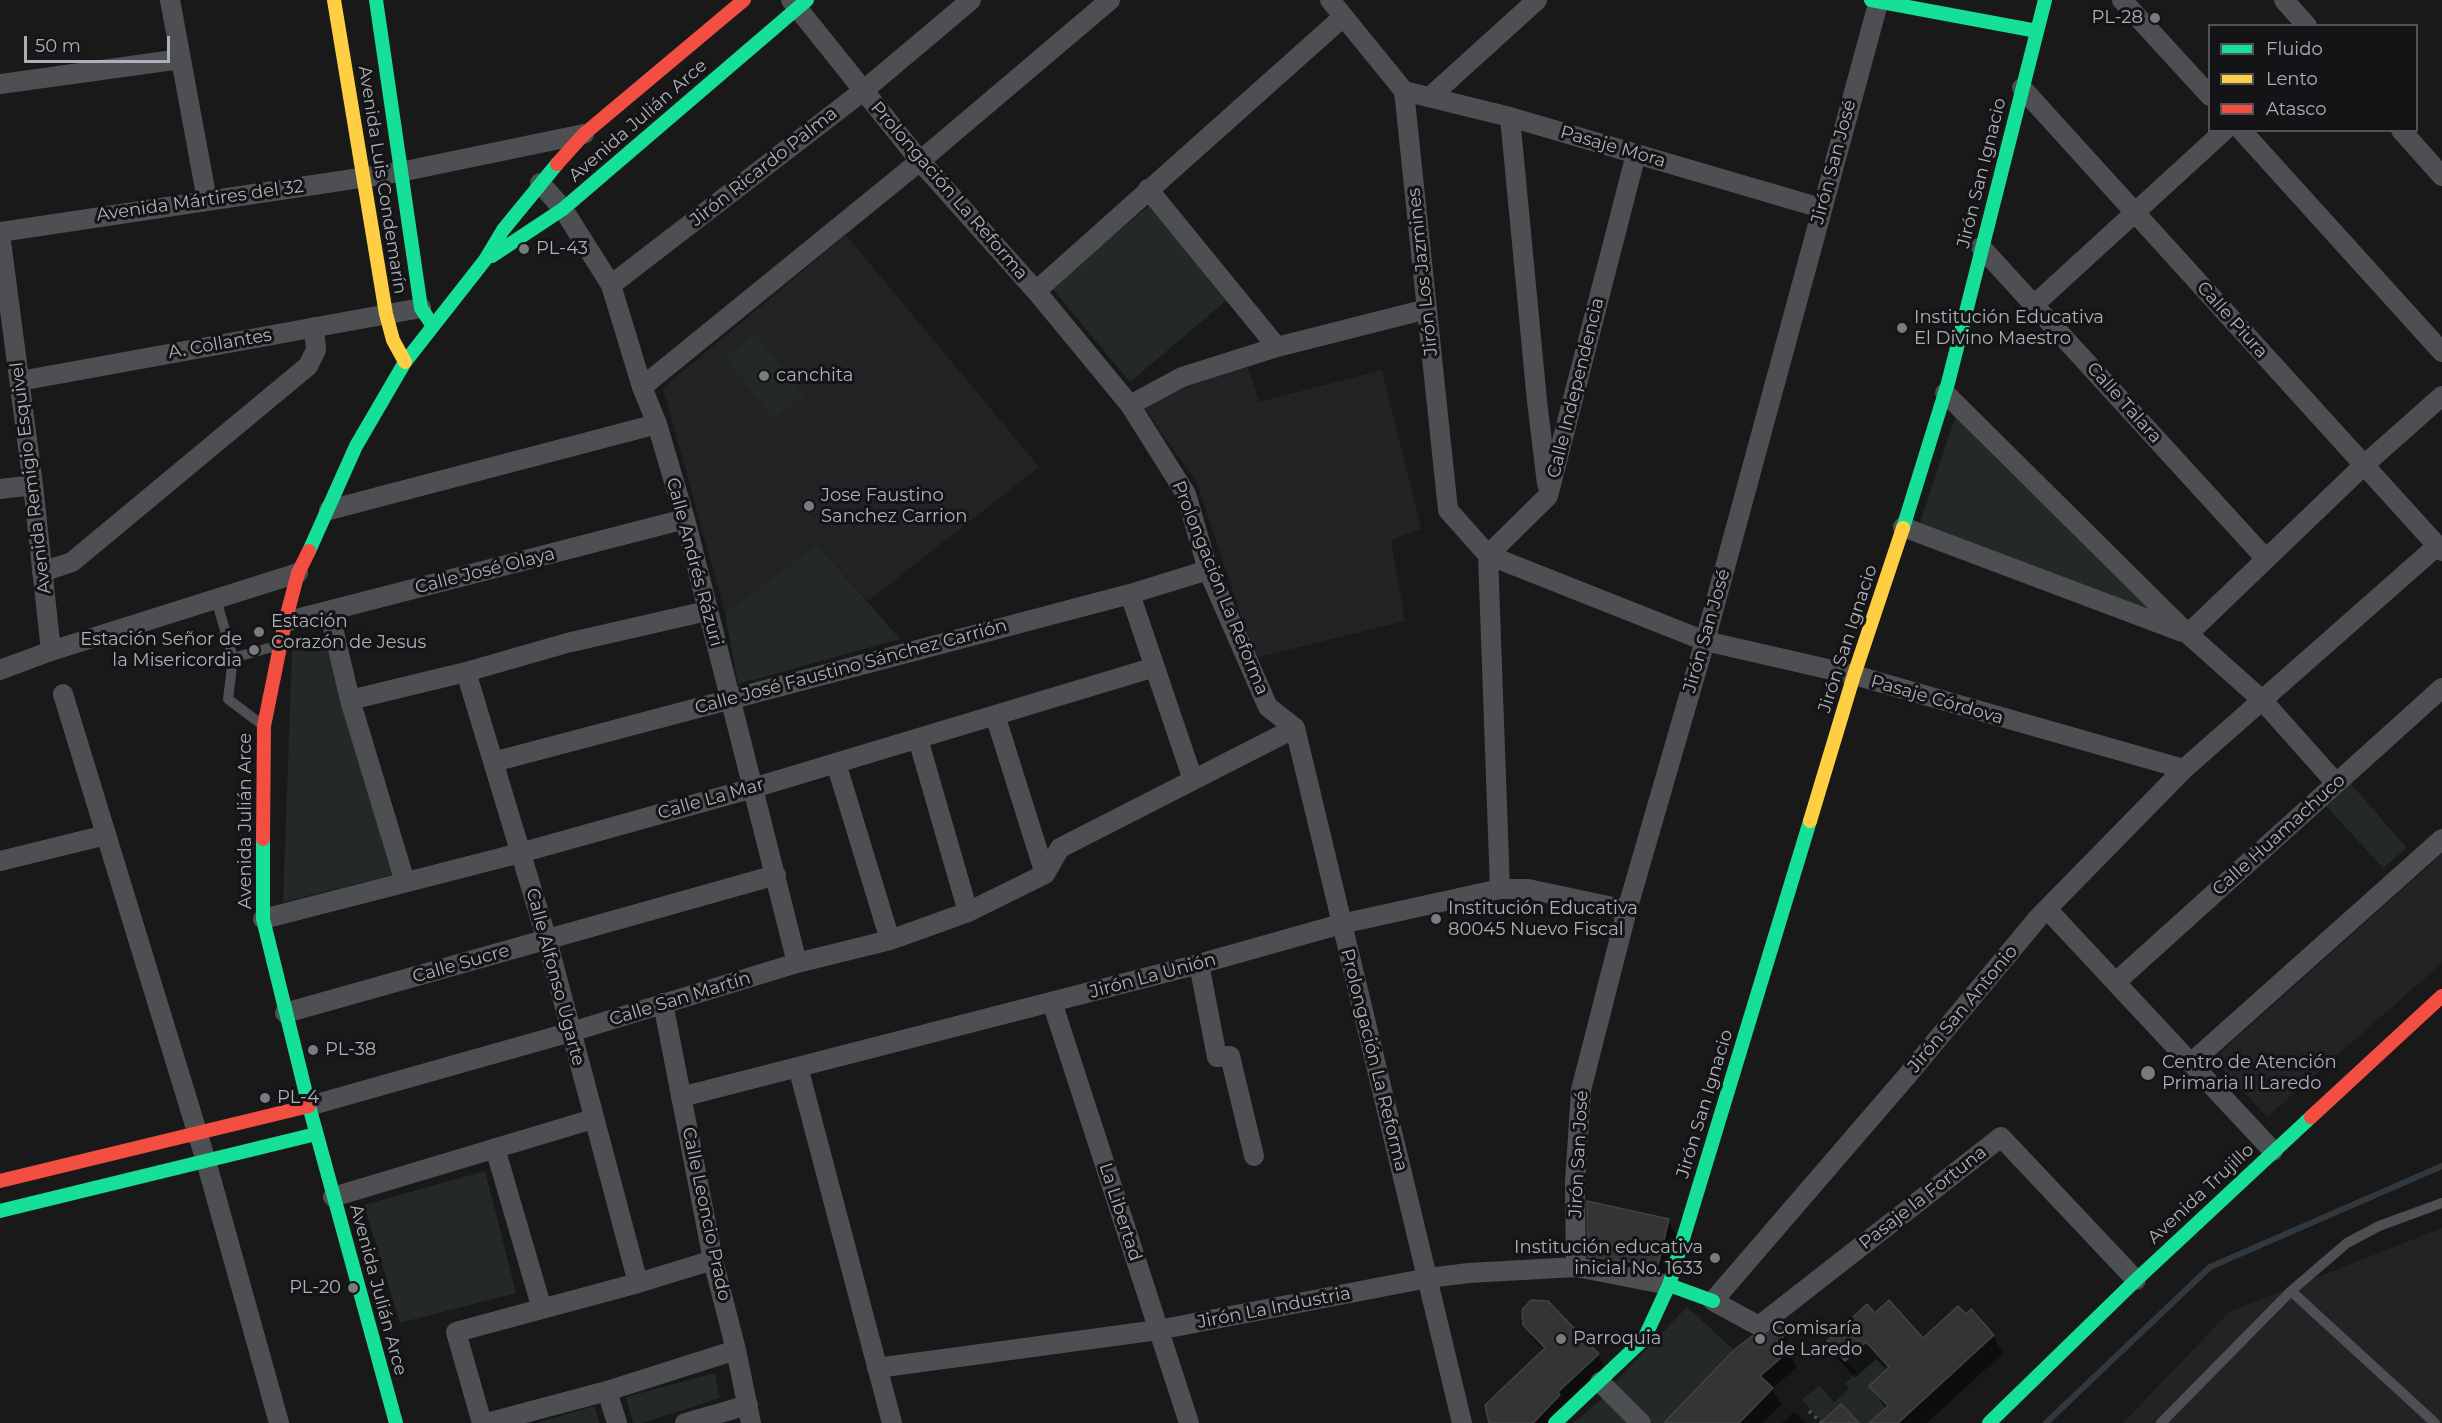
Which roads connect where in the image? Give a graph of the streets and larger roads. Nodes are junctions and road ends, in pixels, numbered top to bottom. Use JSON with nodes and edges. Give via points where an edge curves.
{"nodes":[{"id":1,"x":170,"y":0,"type":"edge"},
{"id":2,"x":334,"y":0,"type":"edge"},
{"id":3,"x":376,"y":0,"type":"edge"},
{"id":4,"x":744,"y":0,"type":"edge"},
{"id":5,"x":971,"y":0,"type":"edge"},
{"id":6,"x":1110,"y":0,"type":"edge"},
{"id":7,"x":1330,"y":0,"type":"edge"},
{"id":8,"x":1537,"y":0,"type":"edge"},
{"id":9,"x":2045,"y":0,"type":"edge"},
{"id":10,"x":2122,"y":0,"type":"edge"},
{"id":11,"x":2284,"y":0,"type":"edge"},
{"id":12,"x":1876,"y":1,"type":"edge"},
{"id":13,"x":799,"y":3,"type":"edge"},
{"id":14,"x":1343,"y":17,"type":"junction"},
{"id":15,"x":2305,"y":24,"type":"edge"},
{"id":16,"x":2037,"y":31,"type":"junction"},
{"id":17,"x":181,"y":59,"type":"junction"},
{"id":18,"x":0,"y":84,"type":"edge"},
{"id":19,"x":2022,"y":88,"type":"junction"},
{"id":20,"x":863,"y":91,"type":"junction"},
{"id":21,"x":1404,"y":91,"type":"junction"},
{"id":22,"x":2208,"y":94,"type":"edge"},
{"id":23,"x":1430,"y":97,"type":"junction"},
{"id":24,"x":1510,"y":117,"type":"junction"},
{"id":25,"x":2223,"y":132,"type":"edge"},
{"id":26,"x":2243,"y":132,"type":"edge"},
{"id":27,"x":2403,"y":132,"type":"edge"},
{"id":28,"x":584,"y":134,"type":"junction"},
{"id":29,"x":1636,"y":154,"type":"junction"},
{"id":30,"x":920,"y":161,"type":"junction"},
{"id":31,"x":400,"y":172,"type":"junction"},
{"id":32,"x":2442,"y":176,"type":"edge"},
{"id":33,"x":364,"y":177,"type":"junction"},
{"id":34,"x":540,"y":183,"type":"junction"},
{"id":35,"x":1148,"y":189,"type":"junction"},
{"id":36,"x":207,"y":200,"type":"junction"},
{"id":37,"x":1821,"y":208,"type":"junction"},
{"id":38,"x":563,"y":209,"type":"junction"},
{"id":39,"x":2134,"y":212,"type":"junction"},
{"id":40,"x":0,"y":233,"type":"edge"},
{"id":41,"x":1981,"y":247,"type":"junction"},
{"id":42,"x":485,"y":260,"type":"junction"},
{"id":43,"x":611,"y":285,"type":"junction"},
{"id":44,"x":1036,"y":291,"type":"junction"},
{"id":45,"x":2035,"y":304,"type":"junction"},
{"id":46,"x":421,"y":308,"type":"junction"},
{"id":47,"x":1427,"y":309,"type":"junction"},
{"id":48,"x":386,"y":314,"type":"junction"},
{"id":49,"x":434,"y":326,"type":"junction"},
{"id":50,"x":314,"y":327,"type":"junction"},
{"id":51,"x":1277,"y":347,"type":"junction"},
{"id":52,"x":2442,"y":352,"type":"edge"},
{"id":53,"x":405,"y":362,"type":"junction"},
{"id":54,"x":20,"y":381,"type":"junction"},
{"id":55,"x":642,"y":387,"type":"junction"},
{"id":56,"x":1945,"y":393,"type":"junction"},
{"id":57,"x":2442,"y":396,"type":"edge"},
{"id":58,"x":1130,"y":405,"type":"junction"},
{"id":59,"x":657,"y":424,"type":"junction"},
{"id":60,"x":2363,"y":466,"type":"junction"},
{"id":61,"x":33,"y":484,"type":"junction"},
{"id":62,"x":0,"y":489,"type":"edge"},
{"id":63,"x":1548,"y":496,"type":"junction"},
{"id":64,"x":329,"y":510,"type":"junction"},
{"id":65,"x":685,"y":519,"type":"junction"},
{"id":66,"x":1903,"y":527,"type":"junction"},
{"id":67,"x":2439,"y":549,"type":"edge"},
{"id":68,"x":1488,"y":555,"type":"junction"},
{"id":69,"x":2266,"y":559,"type":"junction"},
{"id":70,"x":1208,"y":570,"type":"junction"},
{"id":71,"x":42,"y":572,"type":"junction"},
{"id":72,"x":298,"y":573,"type":"junction"},
{"id":73,"x":1130,"y":594,"type":"junction"},
{"id":74,"x":328,"y":611,"type":"junction"},
{"id":75,"x":707,"y":611,"type":"junction"},
{"id":76,"x":285,"y":622,"type":"junction"},
{"id":77,"x":2188,"y":634,"type":"junction"},
{"id":78,"x":1705,"y":641,"type":"junction"},
{"id":79,"x":51,"y":651,"type":"junction"},
{"id":80,"x":1155,"y":667,"type":"junction"},
{"id":81,"x":0,"y":670,"type":"edge"},
{"id":82,"x":466,"y":672,"type":"junction"},
{"id":83,"x":1854,"y":675,"type":"junction"},
{"id":84,"x":2442,"y":688,"type":"edge"},
{"id":85,"x":63,"y":694,"type":"dead end"},
{"id":86,"x":730,"y":699,"type":"junction"},
{"id":87,"x":350,"y":700,"type":"junction"},
{"id":88,"x":2262,"y":700,"type":"junction"},
{"id":89,"x":995,"y":715,"type":"junction"},
{"id":90,"x":1295,"y":728,"type":"junction"},
{"id":91,"x":918,"y":738,"type":"junction"},
{"id":92,"x":493,"y":762,"type":"junction"},
{"id":93,"x":836,"y":763,"type":"junction"},
{"id":94,"x":2184,"y":769,"type":"junction"},
{"id":95,"x":1193,"y":780,"type":"junction"},
{"id":96,"x":2336,"y":783,"type":"junction"},
{"id":97,"x":753,"y":788,"type":"junction"},
{"id":98,"x":106,"y":835,"type":"junction"},
{"id":99,"x":2442,"y":839,"type":"edge"},
{"id":100,"x":520,"y":853,"type":"junction"},
{"id":101,"x":0,"y":861,"type":"edge"},
{"id":102,"x":1045,"y":874,"type":"junction"},
{"id":103,"x":776,"y":875,"type":"junction"},
{"id":104,"x":405,"y":882,"type":"junction"},
{"id":105,"x":1500,"y":890,"type":"junction"},
{"id":106,"x":2048,"y":909,"type":"junction"},
{"id":107,"x":1627,"y":910,"type":"junction"},
{"id":108,"x":968,"y":912,"type":"junction"},
{"id":109,"x":264,"y":919,"type":"junction"},
{"id":110,"x":1341,"y":924,"type":"junction"},
{"id":111,"x":547,"y":940,"type":"junction"},
{"id":112,"x":890,"y":940,"type":"junction"},
{"id":113,"x":797,"y":963,"type":"junction"},
{"id":114,"x":1199,"y":964,"type":"junction"},
{"id":115,"x":2116,"y":982,"type":"junction"},
{"id":116,"x":2442,"y":996,"type":"edge"},
{"id":117,"x":1052,"y":1002,"type":"junction"},
{"id":118,"x":663,"y":1003,"type":"junction"},
{"id":119,"x":285,"y":1013,"type":"junction"},
{"id":120,"x":570,"y":1032,"type":"junction"},
{"id":121,"x":2191,"y":1063,"type":"junction"},
{"id":122,"x":798,"y":1067,"type":"junction"},
{"id":123,"x":681,"y":1097,"type":"junction"},
{"id":124,"x":309,"y":1106,"type":"junction"},
{"id":125,"x":593,"y":1119,"type":"junction"},
{"id":126,"x":198,"y":1134,"type":"junction"},
{"id":127,"x":316,"y":1134,"type":"junction"},
{"id":128,"x":495,"y":1148,"type":"junction"},
{"id":129,"x":2273,"y":1151,"type":"junction"},
{"id":130,"x":1254,"y":1156,"type":"dead end"},
{"id":131,"x":206,"y":1161,"type":"junction"},
{"id":132,"x":0,"y":1181,"type":"edge"},
{"id":133,"x":333,"y":1197,"type":"junction"},
{"id":134,"x":0,"y":1211,"type":"edge"},
{"id":135,"x":713,"y":1260,"type":"junction"},
{"id":136,"x":1576,"y":1267,"type":"junction"},
{"id":137,"x":1428,"y":1278,"type":"junction"},
{"id":138,"x":2136,"y":1280,"type":"junction"},
{"id":139,"x":638,"y":1283,"type":"junction"},
{"id":140,"x":1669,"y":1285,"type":"junction"},
{"id":141,"x":1713,"y":1302,"type":"junction"},
{"id":142,"x":542,"y":1309,"type":"junction"},
{"id":143,"x":1158,"y":1330,"type":"junction"},
{"id":144,"x":736,"y":1350,"type":"junction"},
{"id":145,"x":877,"y":1368,"type":"junction"},
{"id":146,"x":1600,"y":1382,"type":"junction"},
{"id":147,"x":608,"y":1391,"type":"junction"},
{"id":148,"x":750,"y":1414,"type":"edge"},
{"id":149,"x":279,"y":1423,"type":"edge"},
{"id":150,"x":396,"y":1423,"type":"edge"},
{"id":151,"x":484,"y":1423,"type":"edge"},
{"id":152,"x":617,"y":1423,"type":"edge"},
{"id":153,"x":685,"y":1423,"type":"edge"},
{"id":154,"x":892,"y":1423,"type":"edge"},
{"id":155,"x":1189,"y":1423,"type":"edge"},
{"id":156,"x":1462,"y":1423,"type":"edge"},
{"id":157,"x":1556,"y":1423,"type":"edge"},
{"id":158,"x":1641,"y":1423,"type":"edge"},
{"id":159,"x":1989,"y":1423,"type":"edge"}],
"edges":[{"from":1,"to":17,"type":"street"},
{"from":2,"to":33,"type":"street","name":"Avenida Luis Condemarín"},
{"from":3,"to":31,"type":"street","name":"Avenida Luis Condemarín"},
{"from":4,"to":28,"type":"street","name":"Avenida Julián Arce"},
{"from":5,"to":20,"type":"street","name":"Jirón Ricardo Palma"},
{"from":6,"to":30,"type":"street"},
{"from":7,"to":14,"type":"street"},
{"from":8,"to":23,"type":"street"},
{"from":9,"to":16,"type":"street","name":"Jirón San Ignacio"},
{"from":10,"to":22,"type":"street"},
{"from":11,"to":15,"type":"street"},
{"from":12,"to":16,"type":"street"},
{"from":12,"to":37,"type":"street","name":"Jirón San José"},
{"from":13,"to":20,"type":"street","name":"Prolongación La Reforma"},
{"from":13,"to":38,"type":"street","name":"Avenida Julián Arce"},
{"from":14,"to":21,"type":"street"},
{"from":14,"to":35,"type":"street"},
{"from":16,"to":19,"type":"street","name":"Jirón San Ignacio"},
{"from":17,"to":18,"type":"street"},
{"from":17,"to":36,"type":"street"},
{"from":19,"to":39,"type":"street","name":"Calle Piura"},
{"from":19,"to":41,"type":"street","name":"Jirón San Ignacio"},
{"from":20,"to":30,"type":"street","name":"Prolongación La Reforma"},
{"from":20,"to":43,"type":"street","name":"Jirón Ricardo Palma"},
{"from":21,"to":23,"type":"street","name":"Pasaje Mora"},
{"from":21,"to":47,"type":"street","name":"Jirón Los Jazmines"},
{"from":23,"to":24,"type":"street","name":"Pasaje Mora"},
{"from":24,"to":29,"type":"street","name":"Pasaje Mora"},
{"from":24,"to":63,"type":"street"},
{"from":25,"to":39,"type":"street"},
{"from":26,"to":52,"type":"street"},
{"from":27,"to":32,"type":"street"},
{"from":28,"to":31,"type":"street","name":"Avenida Mártires del 32"},
{"from":28,"to":34,"type":"street","name":"Avenida Julián Arce"},
{"from":29,"to":37,"type":"street","name":"Pasaje Mora"},
{"from":29,"to":63,"type":"street","name":"Calle Independencia"},
{"from":30,"to":44,"type":"street","name":"Prolongación La Reforma"},
{"from":30,"to":55,"type":"street"},
{"from":31,"to":33,"type":"street","name":"Avenida Mártires del 32"},
{"from":31,"to":46,"type":"street","name":"Avenida Luis Condemarín"},
{"from":33,"to":36,"type":"street","name":"Avenida Mártires del 32"},
{"from":33,"to":48,"type":"street","name":"Avenida Luis Condemarín"},
{"from":34,"to":38,"type":"street","name":"Calle Andrés Rázuri"},
{"from":34,"to":42,"type":"street","name":"Avenida Julián Arce","via":[[502,230]]},
{"from":35,"to":44,"type":"street"},
{"from":35,"to":51,"type":"street"},
{"from":36,"to":40,"type":"street","name":"Avenida Mártires del 32"},
{"from":37,"to":78,"type":"street","name":"Jirón San José"},
{"from":38,"to":42,"type":"street","name":"Avenida Julián Arce"},
{"from":38,"to":43,"type":"street","name":"Calle Andrés Rázuri"},
{"from":39,"to":45,"type":"street"},
{"from":39,"to":60,"type":"street","name":"Calle Piura"},
{"from":40,"to":54,"type":"street","name":"Avenida Remigio Esquivel"},
{"from":41,"to":45,"type":"street","name":"Calle Talara"},
{"from":41,"to":56,"type":"street","name":"Jirón San Ignacio"},
{"from":42,"to":49,"type":"street","name":"Avenida Julián Arce"},
{"from":43,"to":55,"type":"street","name":"Calle Andrés Rázuri"},
{"from":44,"to":58,"type":"street","name":"Prolongación La Reforma"},
{"from":45,"to":69,"type":"street","name":"Calle Talara"},
{"from":46,"to":48,"type":"street","name":"A. Collantes"},
{"from":46,"to":49,"type":"street","name":"Avenida Luis Condemarín"},
{"from":47,"to":51,"type":"street"},
{"from":47,"to":68,"type":"street","name":"Jirón Los Jazmines","via":[[1448,510]]},
{"from":48,"to":50,"type":"street","name":"A. Collantes"},
{"from":48,"to":53,"type":"street","name":"Avenida Luis Condemarín","via":[[393,340]]},
{"from":49,"to":53,"type":"street","name":"Avenida Julián Arce"},
{"from":50,"to":54,"type":"street","name":"A. Collantes"},
{"from":50,"to":71,"type":"street","via":[[316,350],[308,366],[72,562]]},
{"from":51,"to":58,"type":"street","via":[[1182,377]]},
{"from":53,"to":64,"type":"street","name":"Avenida Julián Arce","via":[[356,446]]},
{"from":54,"to":61,"type":"street","name":"Avenida Remigio Esquivel"},
{"from":55,"to":59,"type":"street","name":"Calle Andrés Rázuri"},
{"from":56,"to":66,"type":"street","name":"Jirón San Ignacio"},
{"from":56,"to":77,"type":"street"},
{"from":57,"to":60,"type":"street"},
{"from":58,"to":70,"type":"street","name":"Prolongación La Reforma","via":[[1186,494]]},
{"from":59,"to":64,"type":"street"},
{"from":59,"to":65,"type":"street","name":"Calle Andrés Rázuri"},
{"from":60,"to":67,"type":"street","name":"Calle Piura"},
{"from":60,"to":69,"type":"street"},
{"from":61,"to":62,"type":"street"},
{"from":61,"to":71,"type":"street","name":"Avenida Remigio Esquivel"},
{"from":63,"to":68,"type":"street","name":"Calle Independencia"},
{"from":64,"to":72,"type":"street","name":"Avenida Julián Arce"},
{"from":65,"to":74,"type":"street","name":"Calle José Olaya"},
{"from":65,"to":75,"type":"street","name":"Calle Andrés Rázuri"},
{"from":66,"to":77,"type":"street"},
{"from":66,"to":83,"type":"street","name":"Jirón San Ignacio"},
{"from":67,"to":88,"type":"street","name":"Jirón San Antonio"},
{"from":68,"to":78,"type":"street","name":"Pasaje Córdova"},
{"from":68,"to":105,"type":"street"},
{"from":69,"to":77,"type":"street"},
{"from":70,"to":73,"type":"street","name":"Calle José Faustino Sánchez Carrión"},
{"from":70,"to":90,"type":"street","name":"Prolongación La Reforma","via":[[1269,707]]},
{"from":71,"to":79,"type":"street","name":"Avenida Remigio Esquivel"},
{"from":72,"to":76,"type":"street","name":"Avenida Julián Arce"},
{"from":72,"to":79,"type":"street"},
{"from":73,"to":80,"type":"street"},
{"from":73,"to":86,"type":"street","name":"Calle José Faustino Sánchez Carrión"},
{"from":74,"to":76,"type":"street","name":"Calle José Olaya"},
{"from":74,"to":87,"type":"street"},
{"from":75,"to":82,"type":"street","via":[[567,643]]},
{"from":75,"to":86,"type":"street","name":"Calle Andrés Rázuri"},
{"from":76,"to":109,"type":"street","name":"Avenida Julián Arce","via":[[264,726]]},
{"from":77,"to":88,"type":"street"},
{"from":78,"to":83,"type":"street","name":"Pasaje Córdova"},
{"from":78,"to":107,"type":"street","name":"Jirón San José"},
{"from":79,"to":81,"type":"street"},
{"from":80,"to":89,"type":"street","name":"Calle La Mar"},
{"from":80,"to":95,"type":"street"},
{"from":82,"to":87,"type":"street"},
{"from":82,"to":92,"type":"street","name":"Calle Alfonso Ugarte"},
{"from":83,"to":94,"type":"street","name":"Pasaje Córdova"},
{"from":83,"to":140,"type":"street","name":"Jirón San Ignacio"},
{"from":84,"to":96,"type":"street","name":"Calle Huamachuco"},
{"from":85,"to":98,"type":"street"},
{"from":86,"to":92,"type":"street","name":"Calle José Faustino Sánchez Carrión"},
{"from":86,"to":97,"type":"street","name":"Calle Andrés Rázuri"},
{"from":87,"to":104,"type":"street"},
{"from":88,"to":94,"type":"street","name":"Jirón San Antonio"},
{"from":88,"to":96,"type":"street"},
{"from":89,"to":91,"type":"street","name":"Calle La Mar"},
{"from":89,"to":102,"type":"street"},
{"from":90,"to":95,"type":"street"},
{"from":90,"to":110,"type":"street","name":"Prolongación La Reforma"},
{"from":91,"to":93,"type":"street","name":"Calle La Mar"},
{"from":91,"to":108,"type":"street"},
{"from":92,"to":100,"type":"street","name":"Calle Alfonso Ugarte"},
{"from":93,"to":97,"type":"street","name":"Calle La Mar"},
{"from":93,"to":112,"type":"street"},
{"from":94,"to":106,"type":"street","name":"Jirón San Antonio"},
{"from":95,"to":102,"type":"street","via":[[1060,848]]},
{"from":96,"to":115,"type":"street","name":"Calle Huamachuco"},
{"from":97,"to":100,"type":"street","name":"Calle La Mar"},
{"from":97,"to":103,"type":"street","name":"Calle Andrés Rázuri"},
{"from":98,"to":101,"type":"street"},
{"from":98,"to":126,"type":"street"},
{"from":99,"to":121,"type":"street"},
{"from":100,"to":104,"type":"street","name":"Calle La Mar"},
{"from":100,"to":111,"type":"street","name":"Calle Alfonso Ugarte"},
{"from":102,"to":108,"type":"street","name":"Calle San Martín"},
{"from":103,"to":111,"type":"street","name":"Calle Sucre"},
{"from":103,"to":113,"type":"street","name":"Calle Andrés Rázuri"},
{"from":104,"to":109,"type":"street","name":"Calle La Mar"},
{"from":105,"to":107,"type":"street","name":"Jirón La Unión","via":[[1528,889]]},
{"from":105,"to":110,"type":"street","name":"Jirón La Unión"},
{"from":106,"to":115,"type":"street"},
{"from":106,"to":141,"type":"street","name":"Jirón San Antonio"},
{"from":107,"to":136,"type":"street","name":"Jirón San José","via":[[1581,1090],[1575,1183]]},
{"from":108,"to":112,"type":"street","name":"Calle San Martín"},
{"from":109,"to":119,"type":"street","name":"Avenida Julián Arce"},
{"from":110,"to":114,"type":"street","name":"Jirón La Unión"},
{"from":110,"to":137,"type":"street","name":"Prolongación La Reforma"},
{"from":111,"to":119,"type":"street","name":"Calle Sucre"},
{"from":111,"to":120,"type":"street","name":"Calle Alfonso Ugarte"},
{"from":112,"to":113,"type":"street","name":"Calle San Martín"},
{"from":113,"to":118,"type":"street","name":"Calle San Martín"},
{"from":114,"to":117,"type":"street","name":"Jirón La Unión"},
{"from":114,"to":130,"type":"street","via":[[1217,1057],[1230,1056]]},
{"from":115,"to":121,"type":"street"},
{"from":116,"to":129,"type":"street","name":"Avenida Trujillo"},
{"from":117,"to":122,"type":"street","name":"Jirón La Unión"},
{"from":117,"to":143,"type":"street","name":"La Libertad"},
{"from":118,"to":120,"type":"street","name":"Calle San Martín"},
{"from":118,"to":123,"type":"street","name":"Calle Leoncio Prado"},
{"from":119,"to":124,"type":"street","name":"Avenida Julián Arce"},
{"from":120,"to":124,"type":"street","name":"Calle San Martín"},
{"from":120,"to":125,"type":"street","name":"Calle Alfonso Ugarte"},
{"from":121,"to":129,"type":"street"},
{"from":122,"to":123,"type":"street","name":"Jirón La Unión"},
{"from":122,"to":145,"type":"street"},
{"from":123,"to":135,"type":"street","name":"Calle Leoncio Prado"},
{"from":124,"to":126,"type":"street"},
{"from":124,"to":127,"type":"street","name":"Avenida Julián Arce"},
{"from":125,"to":128,"type":"street"},
{"from":125,"to":139,"type":"street","name":"Calle Alfonso Ugarte"},
{"from":126,"to":131,"type":"street"},
{"from":126,"to":132,"type":"street"},
{"from":127,"to":131,"type":"street"},
{"from":127,"to":133,"type":"street","name":"Avenida Julián Arce"},
{"from":128,"to":133,"type":"street"},
{"from":128,"to":142,"type":"street"},
{"from":129,"to":138,"type":"street","name":"Avenida Trujillo"},
{"from":131,"to":134,"type":"street"},
{"from":131,"to":149,"type":"street"},
{"from":133,"to":150,"type":"street","name":"Avenida Julián Arce"},
{"from":135,"to":139,"type":"street"},
{"from":135,"to":144,"type":"street","name":"Calle Leoncio Prado"},
{"from":136,"to":137,"type":"street","name":"Jirón La Industria"},
{"from":136,"to":140,"type":"street","name":"Jirón La Industria"},
{"from":137,"to":143,"type":"street","name":"Jirón La Industria"},
{"from":137,"to":156,"type":"street","name":"Prolongación La Reforma"},
{"from":138,"to":141,"type":"street","name":"Pasaje la Fortuna","via":[[2001,1137],[1759,1326]]},
{"from":138,"to":159,"type":"street","name":"Avenida Trujillo"},
{"from":139,"to":142,"type":"street"},
{"from":140,"to":141,"type":"street"},
{"from":140,"to":146,"type":"street","name":"Jirón San Ignacio","via":[[1644,1339]]},
{"from":142,"to":151,"type":"street","via":[[456,1332]]},
{"from":143,"to":145,"type":"street","name":"Jirón La Industria"},
{"from":143,"to":155,"type":"street","name":"La Libertad"},
{"from":144,"to":147,"type":"street"},
{"from":144,"to":148,"type":"street","name":"Calle Leoncio Prado"},
{"from":145,"to":154,"type":"street"},
{"from":146,"to":157,"type":"street","name":"Jirón San Ignacio"},
{"from":146,"to":158,"type":"street"},
{"from":147,"to":151,"type":"street"},
{"from":147,"to":152,"type":"street"},
{"from":148,"to":153,"type":"street"}]}
